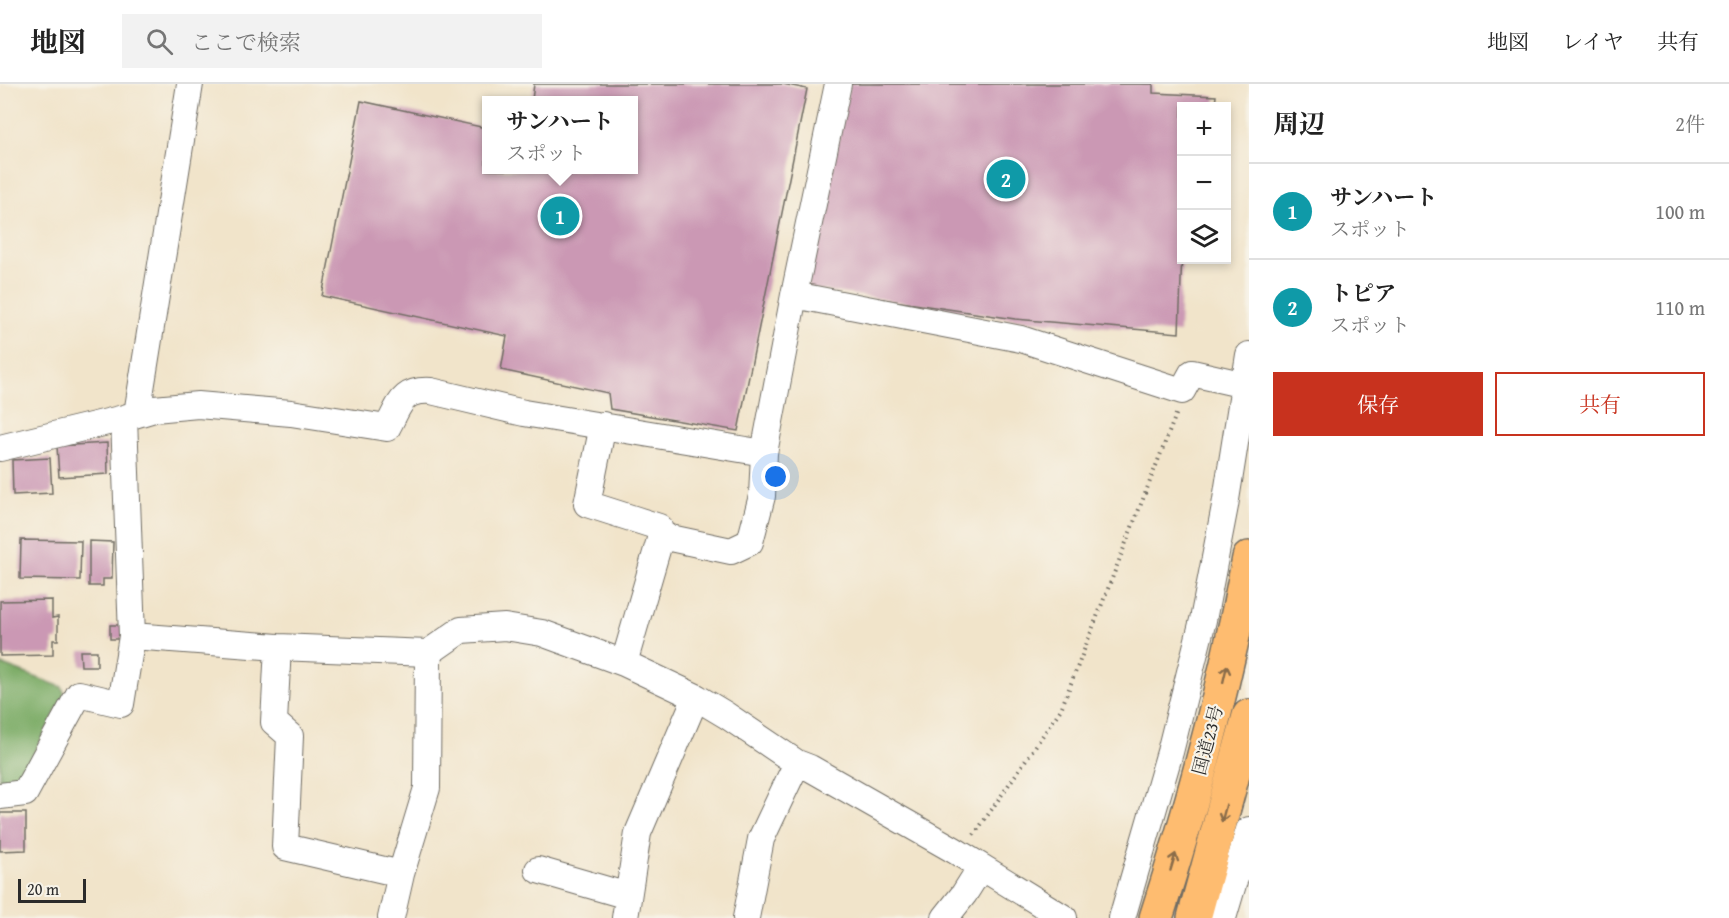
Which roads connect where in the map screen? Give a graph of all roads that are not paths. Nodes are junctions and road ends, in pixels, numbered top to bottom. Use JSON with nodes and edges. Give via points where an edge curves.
{"nodes":[{"id":1,"x":190,"y":84,"type":"edge"},
{"id":2,"x":838,"y":84,"type":"edge"},
{"id":3,"x":794,"y":295,"type":"junction"},
{"id":4,"x":1249,"y":355,"type":"edge"},
{"id":5,"x":1245,"y":385,"type":"junction"},
{"id":6,"x":131,"y":416,"type":"junction"},
{"id":7,"x":603,"y":425,"type":"junction"},
{"id":8,"x":0,"y":448,"type":"edge"},
{"id":9,"x":764,"y":453,"type":"junction"},
{"id":10,"x":662,"y":536,"type":"junction"},
{"id":11,"x":1249,"y":558,"type":"edge"},
{"id":12,"x":132,"y":636,"type":"junction"},
{"id":13,"x":278,"y":647,"type":"junction"},
{"id":14,"x":428,"y":653,"type":"junction"},
{"id":15,"x":624,"y":663,"type":"junction"},
{"id":16,"x":696,"y":697,"type":"junction"},
{"id":17,"x":1249,"y":716,"type":"edge"},
{"id":18,"x":797,"y":763,"type":"junction"},
{"id":19,"x":0,"y":796,"type":"edge"},
{"id":20,"x":1249,"y":830,"type":"edge"},
{"id":21,"x":971,"y":861,"type":"junction"},
{"id":22,"x":538,"y":870,"type":"dead end"},
{"id":23,"x":401,"y":874,"type":"junction"},
{"id":24,"x":626,"y":907,"type":"edge"},
{"id":25,"x":391,"y":918,"type":"edge"},
{"id":26,"x":746,"y":918,"type":"edge"},
{"id":27,"x":945,"y":918,"type":"edge"},
{"id":28,"x":1064,"y":918,"type":"edge"},
{"id":29,"x":1122,"y":918,"type":"edge"},
{"id":30,"x":1155,"y":918,"type":"edge"},
{"id":31,"x":1194,"y":918,"type":"edge"},
{"id":32,"x":1223,"y":918,"type":"edge"}],
"edges":[{"from":1,"to":6,"type":"street"},
{"from":2,"to":3,"type":"street"},
{"from":3,"to":5,"type":"street","via":[[1021,339],[1182,391],[1192,373]]},
{"from":3,"to":9,"type":"street"},
{"from":4,"to":5,"type":"street"},
{"from":5,"to":29,"type":"street","via":[[1200,631]]},
{"from":6,"to":7,"type":"street","via":[[154,408],[198,405],[291,413],[387,428],[404,397],[418,390]]},
{"from":6,"to":8,"type":"street"},
{"from":6,"to":12,"type":"street"},
{"from":7,"to":9,"type":"street"},
{"from":7,"to":10,"type":"street","via":[[587,504],[659,527]]},
{"from":9,"to":10,"type":"street","via":[[762,496],[750,542],[731,551]]},
{"from":10,"to":15,"type":"street"},
{"from":30,"to":11,"type":"highway","name":"国道23号","one_way":true,"via":[[1217,707]]},
{"from":12,"to":13,"type":"street"},
{"from":12,"to":19,"type":"street","via":[[121,704],[79,694],[25,793]]},
{"from":13,"to":14,"type":"street"},
{"from":13,"to":23,"type":"street","via":[[274,722],[290,736],[285,847]]},
{"from":14,"to":15,"type":"street","via":[[460,630],[505,627],[542,633]]},
{"from":14,"to":23,"type":"street","via":[[427,788]]},
{"from":15,"to":16,"type":"street"},
{"from":16,"to":18,"type":"street"},
{"from":16,"to":24,"type":"street","via":[[638,833]]},
{"from":17,"to":31,"type":"highway","name":"国道23号","one_way":true},
{"from":18,"to":21,"type":"street"},
{"from":18,"to":26,"type":"street","via":[[761,839]]},
{"from":20,"to":32,"type":"street"},
{"from":21,"to":27,"type":"street","via":[[964,894]]},
{"from":21,"to":28,"type":"street"},
{"from":22,"to":24,"type":"street"},
{"from":23,"to":25,"type":"street"}]}
